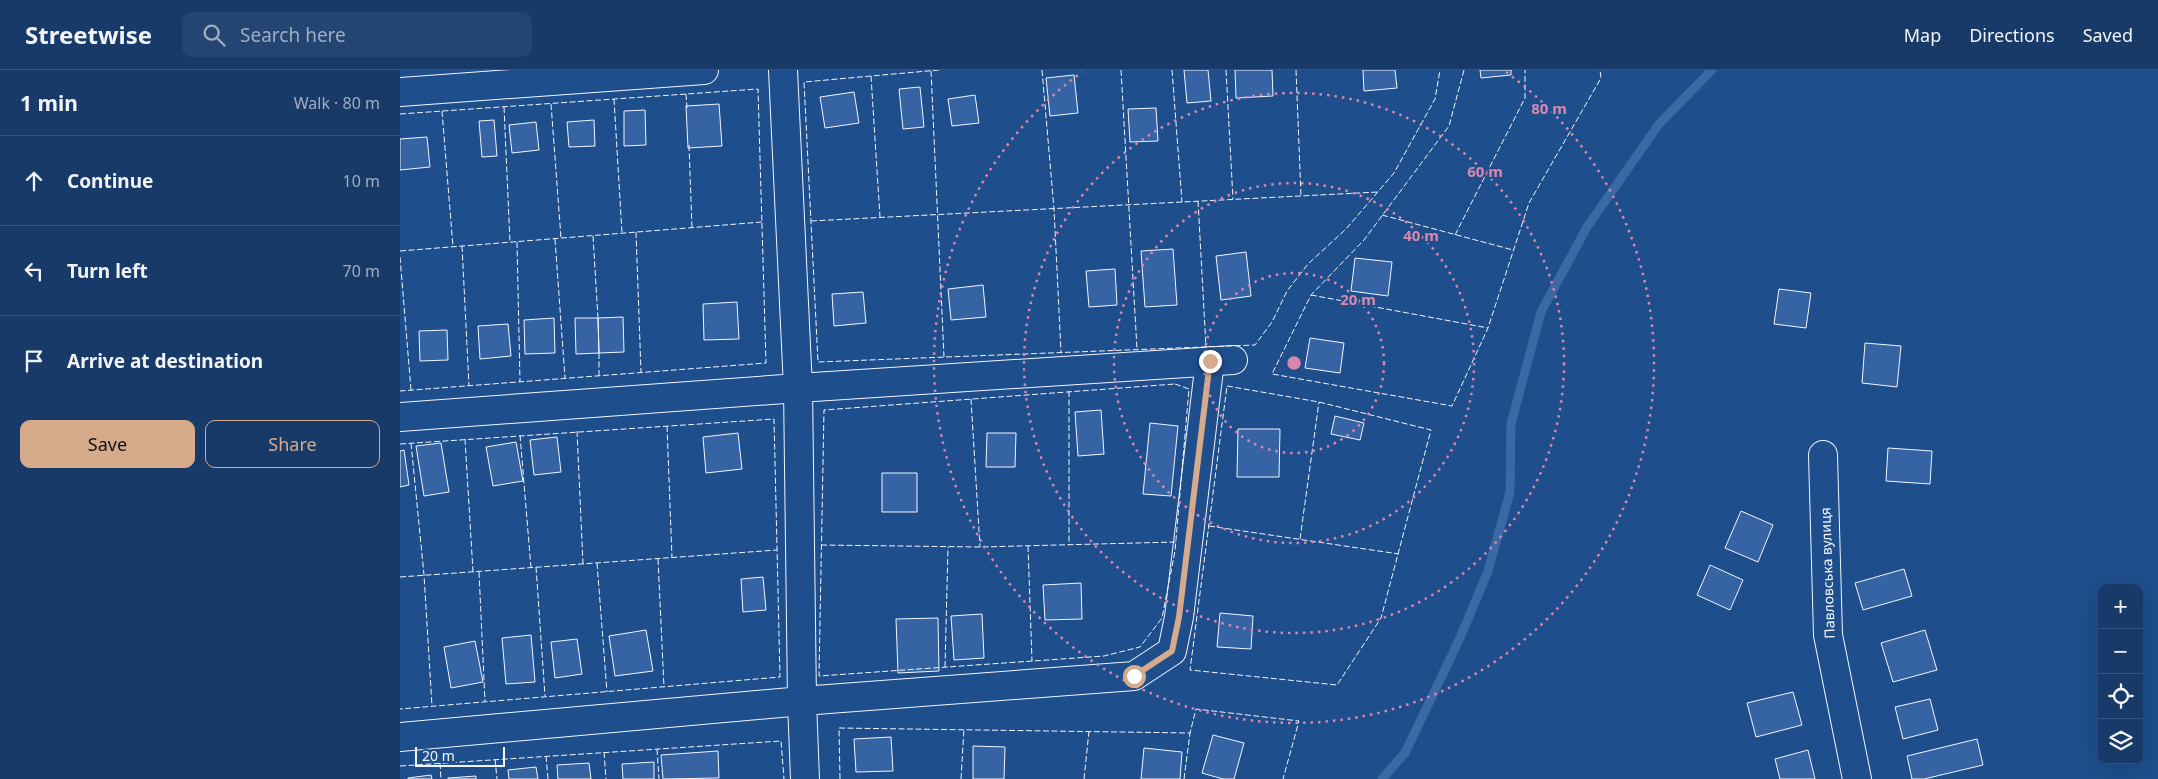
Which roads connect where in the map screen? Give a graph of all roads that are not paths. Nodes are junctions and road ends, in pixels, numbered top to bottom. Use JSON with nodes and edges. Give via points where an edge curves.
{"nodes":[{"id":1,"x":704,"y":70,"type":"edge"},
{"id":2,"x":783,"y":70,"type":"edge"},
{"id":3,"x":400,"y":92,"type":"edge"},
{"id":4,"x":798,"y":388,"type":"junction"},
{"id":5,"x":400,"y":417,"type":"edge"},
{"id":6,"x":1823,"y":455,"type":"dead end"},
{"id":7,"x":802,"y":701,"type":"junction"},
{"id":8,"x":400,"y":737,"type":"edge"},
{"id":9,"x":806,"y":779,"type":"edge"},
{"id":10,"x":1856,"y":779,"type":"edge"}],
"edges":[{"from":1,"to":3,"type":"street"},
{"from":2,"to":4,"type":"street"},
{"from":4,"to":5,"type":"street"},
{"from":4,"to":7,"type":"street"},
{"from":4,"to":7,"type":"street","via":[[1222,361],[1172,651],[1134,676]]},
{"from":6,"to":10,"type":"street","name":"Павловська вулиця","via":[[1828,635]]},
{"from":7,"to":8,"type":"street"},
{"from":7,"to":9,"type":"street"}]}
